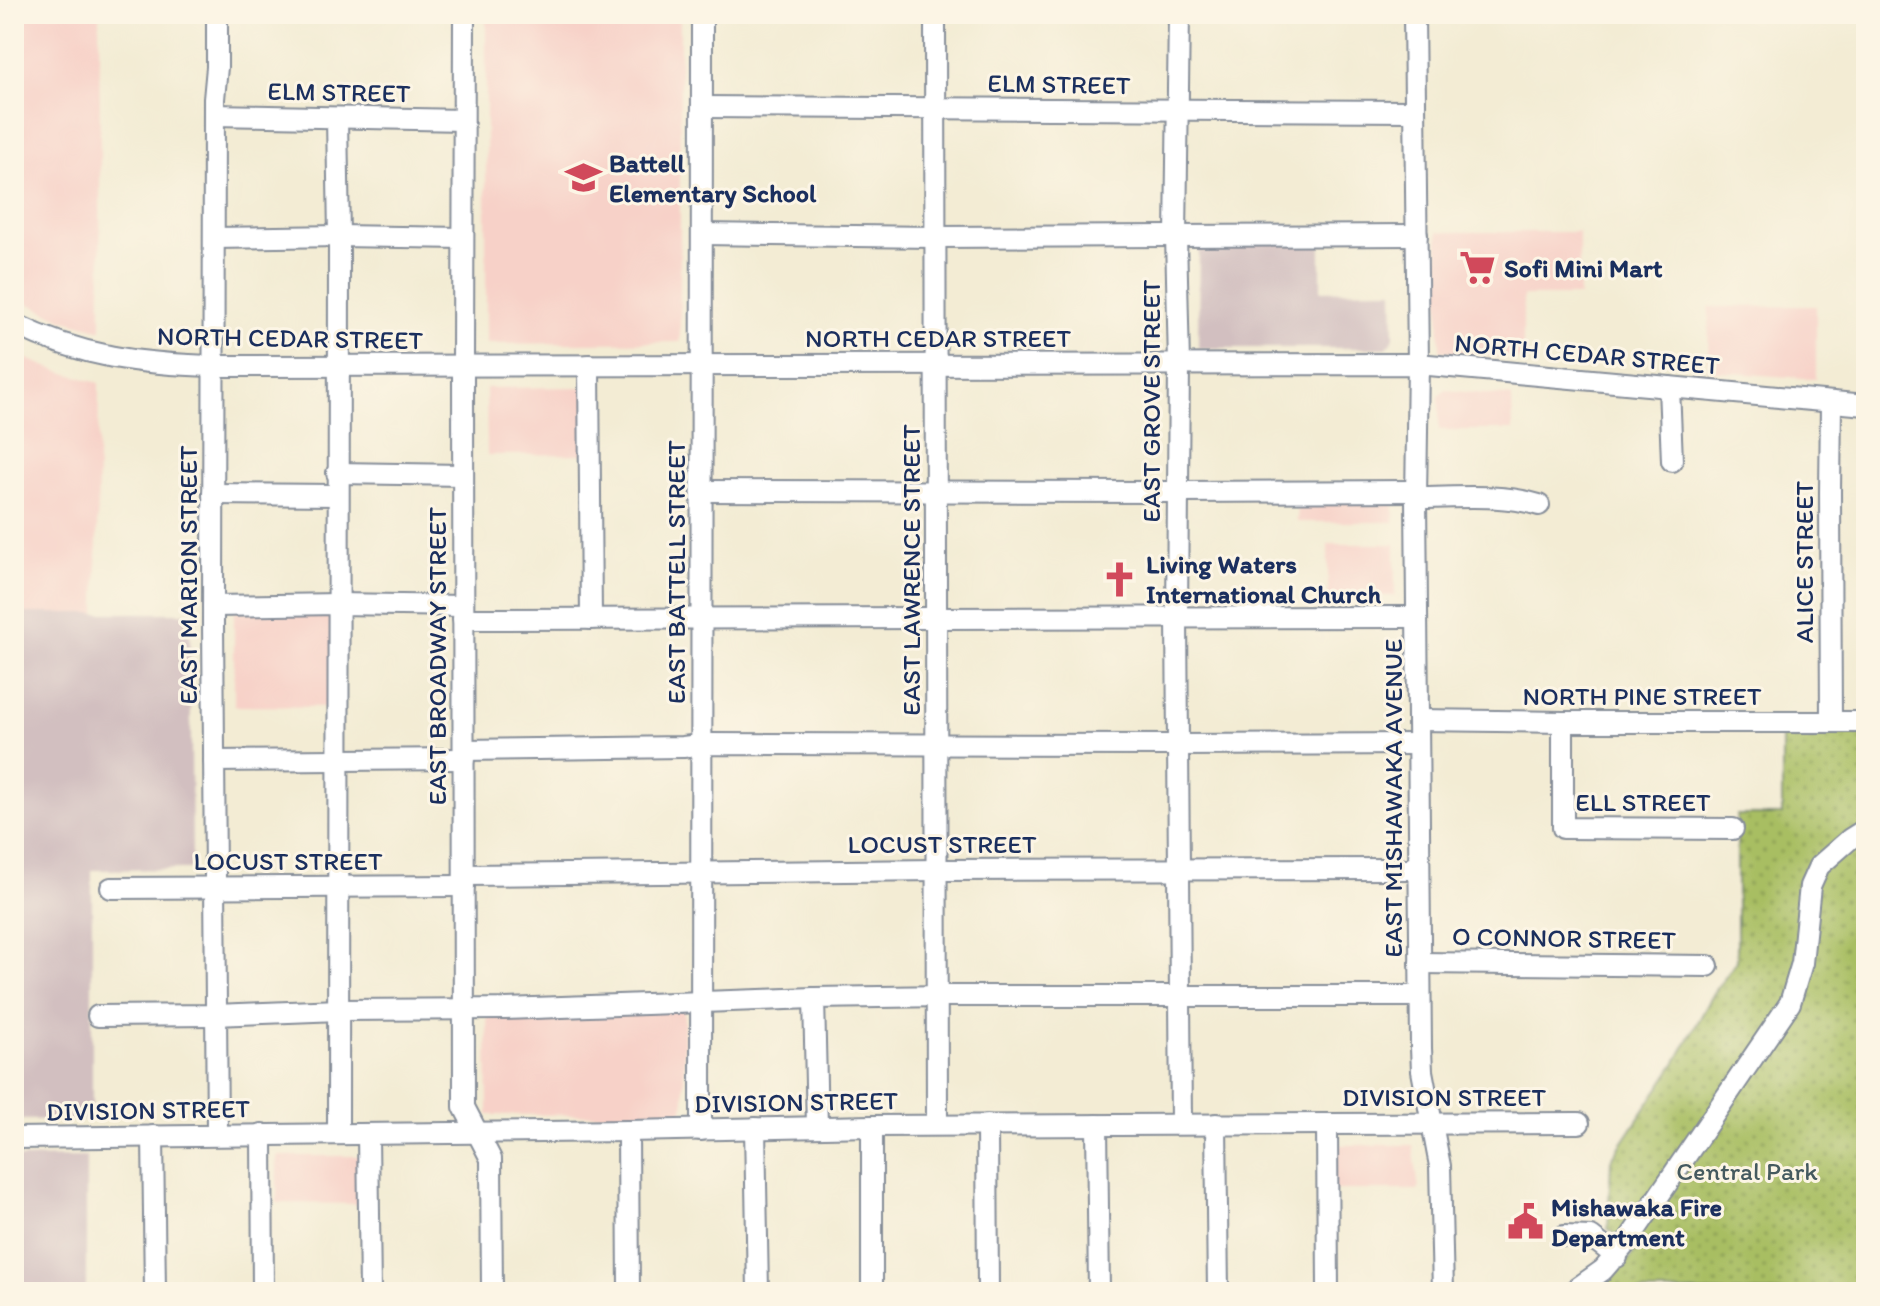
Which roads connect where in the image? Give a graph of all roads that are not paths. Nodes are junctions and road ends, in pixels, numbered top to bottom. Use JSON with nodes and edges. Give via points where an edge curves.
{"nodes":[{"id":1,"x":217,"y":14,"type":"edge"},
{"id":2,"x":464,"y":14,"type":"edge"},
{"id":3,"x":702,"y":14,"type":"edge"},
{"id":4,"x":935,"y":14,"type":"edge"},
{"id":5,"x":1179,"y":14,"type":"edge"},
{"id":6,"x":1414,"y":14,"type":"edge"},
{"id":7,"x":702,"y":107,"type":"junction"},
{"id":8,"x":935,"y":108,"type":"junction"},
{"id":9,"x":1177,"y":111,"type":"junction"},
{"id":10,"x":1415,"y":111,"type":"junction"},
{"id":11,"x":214,"y":115,"type":"junction"},
{"id":12,"x":337,"y":118,"type":"junction"},
{"id":13,"x":463,"y":120,"type":"junction"},
{"id":14,"x":702,"y":234,"type":"junction"},
{"id":15,"x":1417,"y":235,"type":"junction"},
{"id":16,"x":339,"y":236,"type":"junction"},
{"id":17,"x":1176,"y":236,"type":"junction"},
{"id":18,"x":935,"y":237,"type":"junction"},
{"id":19,"x":214,"y":238,"type":"junction"},
{"id":20,"x":463,"y":238,"type":"junction"},
{"id":21,"x":14,"y":324,"type":"edge"},
{"id":22,"x":702,"y":364,"type":"junction"},
{"id":23,"x":937,"y":364,"type":"junction"},
{"id":24,"x":1179,"y":364,"type":"junction"},
{"id":25,"x":1418,"y":364,"type":"junction"},
{"id":26,"x":463,"y":365,"type":"junction"},
{"id":27,"x":589,"y":365,"type":"junction"},
{"id":28,"x":214,"y":366,"type":"junction"},
{"id":29,"x":338,"y":366,"type":"junction"},
{"id":30,"x":1669,"y":387,"type":"junction"},
{"id":31,"x":1831,"y":403,"type":"junction"},
{"id":32,"x":1866,"y":405,"type":"edge"},
{"id":33,"x":1672,"y":461,"type":"dead end"},
{"id":34,"x":337,"y":473,"type":"junction"},
{"id":35,"x":463,"y":475,"type":"junction"},
{"id":36,"x":937,"y":490,"type":"junction"},
{"id":37,"x":702,"y":491,"type":"junction"},
{"id":38,"x":1179,"y":492,"type":"junction"},
{"id":39,"x":213,"y":494,"type":"junction"},
{"id":40,"x":1416,"y":494,"type":"junction"},
{"id":41,"x":338,"y":495,"type":"junction"},
{"id":42,"x":1539,"y":505,"type":"dead end"},
{"id":43,"x":338,"y":604,"type":"junction"},
{"id":44,"x":213,"y":606,"type":"junction"},
{"id":45,"x":463,"y":612,"type":"junction"},
{"id":46,"x":937,"y":617,"type":"junction"},
{"id":47,"x":1177,"y":617,"type":"junction"},
{"id":48,"x":1417,"y":617,"type":"junction"},
{"id":49,"x":702,"y":618,"type":"junction"},
{"id":50,"x":591,"y":619,"type":"junction"},
{"id":51,"x":1418,"y":720,"type":"junction"},
{"id":52,"x":1563,"y":722,"type":"junction"},
{"id":53,"x":1831,"y":722,"type":"junction"},
{"id":54,"x":1866,"y":722,"type":"edge"},
{"id":55,"x":702,"y":744,"type":"junction"},
{"id":56,"x":938,"y":744,"type":"junction"},
{"id":57,"x":1418,"y":744,"type":"junction"},
{"id":58,"x":1178,"y":745,"type":"junction"},
{"id":59,"x":464,"y":754,"type":"junction"},
{"id":60,"x":338,"y":759,"type":"junction"},
{"id":61,"x":214,"y":761,"type":"junction"},
{"id":62,"x":1733,"y":829,"type":"dead end"},
{"id":63,"x":1866,"y":829,"type":"edge"},
{"id":64,"x":1419,"y":869,"type":"junction"},
{"id":65,"x":938,"y":870,"type":"junction"},
{"id":66,"x":1180,"y":870,"type":"junction"},
{"id":67,"x":702,"y":872,"type":"junction"},
{"id":68,"x":464,"y":881,"type":"junction"},
{"id":69,"x":215,"y":887,"type":"junction"},
{"id":70,"x":338,"y":887,"type":"junction"},
{"id":71,"x":111,"y":888,"type":"dead end"},
{"id":72,"x":1420,"y":963,"type":"junction"},
{"id":73,"x":1708,"y":966,"type":"dead end"},
{"id":74,"x":1180,"y":996,"type":"junction"},
{"id":75,"x":1420,"y":996,"type":"junction"},
{"id":76,"x":938,"y":997,"type":"junction"},
{"id":77,"x":814,"y":998,"type":"junction"},
{"id":78,"x":701,"y":1001,"type":"junction"},
{"id":79,"x":339,"y":1010,"type":"junction"},
{"id":80,"x":464,"y":1010,"type":"junction"},
{"id":81,"x":215,"y":1015,"type":"junction"},
{"id":82,"x":98,"y":1016,"type":"dead end"},
{"id":83,"x":1432,"y":1123,"type":"junction"},
{"id":84,"x":1579,"y":1123,"type":"dead end"},
{"id":85,"x":1181,"y":1124,"type":"junction"},
{"id":86,"x":1216,"y":1124,"type":"junction"},
{"id":87,"x":1327,"y":1124,"type":"junction"},
{"id":88,"x":937,"y":1125,"type":"junction"},
{"id":89,"x":987,"y":1125,"type":"junction"},
{"id":90,"x":1097,"y":1125,"type":"junction"},
{"id":91,"x":872,"y":1126,"type":"junction"},
{"id":92,"x":817,"y":1127,"type":"junction"},
{"id":93,"x":755,"y":1128,"type":"junction"},
{"id":94,"x":701,"y":1130,"type":"junction"},
{"id":95,"x":628,"y":1131,"type":"junction"},
{"id":96,"x":479,"y":1133,"type":"junction"},
{"id":97,"x":262,"y":1134,"type":"junction"},
{"id":98,"x":338,"y":1134,"type":"junction"},
{"id":99,"x":368,"y":1134,"type":"junction"},
{"id":100,"x":217,"y":1135,"type":"junction"},
{"id":101,"x":153,"y":1136,"type":"junction"},
{"id":102,"x":14,"y":1138,"type":"edge"},
{"id":103,"x":1564,"y":1236,"type":"dead end"},
{"id":104,"x":1617,"y":1257,"type":"junction"},
{"id":105,"x":155,"y":1292,"type":"edge"},
{"id":106,"x":263,"y":1292,"type":"edge"},
{"id":107,"x":370,"y":1292,"type":"edge"},
{"id":108,"x":492,"y":1292,"type":"edge"},
{"id":109,"x":629,"y":1292,"type":"edge"},
{"id":110,"x":758,"y":1292,"type":"edge"},
{"id":111,"x":872,"y":1292,"type":"edge"},
{"id":112,"x":988,"y":1292,"type":"edge"},
{"id":113,"x":1099,"y":1292,"type":"edge"},
{"id":114,"x":1218,"y":1292,"type":"edge"},
{"id":115,"x":1328,"y":1292,"type":"edge"},
{"id":116,"x":1443,"y":1292,"type":"edge"},
{"id":117,"x":1572,"y":1292,"type":"edge"}],
"edges":[{"from":1,"to":11,"type":"street","name":"EAST MARION STREET"},
{"from":2,"to":13,"type":"street","name":"EAST BROADWAY STREET"},
{"from":3,"to":7,"type":"street","name":"EAST BATTELL STREET"},
{"from":4,"to":8,"type":"street","name":"EAST LAWRENCE STREET"},
{"from":5,"to":9,"type":"street","name":"EAST GROVE STREET"},
{"from":6,"to":10,"type":"street","name":"EAST MISHAWAKA AVENUE"},
{"from":7,"to":8,"type":"street","name":"ELM STREET"},
{"from":7,"to":14,"type":"street","name":"EAST BATTELL STREET"},
{"from":8,"to":9,"type":"street","name":"ELM STREET"},
{"from":8,"to":18,"type":"street","name":"EAST LAWRENCE STREET"},
{"from":9,"to":10,"type":"street","name":"ELM STREET"},
{"from":9,"to":17,"type":"street","name":"EAST GROVE STREET"},
{"from":10,"to":15,"type":"street","name":"EAST MISHAWAKA AVENUE"},
{"from":11,"to":12,"type":"street","name":"ELM STREET"},
{"from":11,"to":19,"type":"street","name":"EAST MARION STREET"},
{"from":12,"to":13,"type":"street","name":"ELM STREET"},
{"from":12,"to":16,"type":"street"},
{"from":13,"to":20,"type":"street","name":"EAST BROADWAY STREET"},
{"from":14,"to":18,"type":"street"},
{"from":14,"to":22,"type":"street","name":"EAST BATTELL STREET"},
{"from":15,"to":17,"type":"street"},
{"from":15,"to":25,"type":"street","name":"EAST MISHAWAKA AVENUE"},
{"from":16,"to":19,"type":"street"},
{"from":16,"to":20,"type":"street"},
{"from":16,"to":29,"type":"street"},
{"from":17,"to":18,"type":"street"},
{"from":17,"to":24,"type":"street","name":"EAST GROVE STREET"},
{"from":18,"to":23,"type":"street","name":"EAST LAWRENCE STREET"},
{"from":19,"to":28,"type":"street","name":"EAST MARION STREET"},
{"from":20,"to":26,"type":"street","name":"EAST BROADWAY STREET"},
{"from":21,"to":28,"type":"street","name":"NORTH CEDAR STREET","via":[[76,349],[120,359]]},
{"from":22,"to":23,"type":"street","name":"NORTH CEDAR STREET"},
{"from":22,"to":27,"type":"street","name":"NORTH CEDAR STREET"},
{"from":22,"to":37,"type":"street","name":"EAST BATTELL STREET"},
{"from":23,"to":24,"type":"street","name":"NORTH CEDAR STREET"},
{"from":23,"to":36,"type":"street","name":"EAST LAWRENCE STREET"},
{"from":24,"to":25,"type":"street","name":"NORTH CEDAR STREET"},
{"from":24,"to":38,"type":"street","name":"EAST GROVE STREET"},
{"from":25,"to":30,"type":"street","name":"NORTH CEDAR STREET"},
{"from":25,"to":40,"type":"street","name":"EAST MISHAWAKA AVENUE"},
{"from":26,"to":27,"type":"street","name":"NORTH CEDAR STREET"},
{"from":26,"to":29,"type":"street","name":"NORTH CEDAR STREET"},
{"from":26,"to":35,"type":"street","name":"EAST BROADWAY STREET"},
{"from":27,"to":50,"type":"street"},
{"from":28,"to":29,"type":"street","name":"NORTH CEDAR STREET"},
{"from":28,"to":39,"type":"street","name":"EAST MARION STREET"},
{"from":29,"to":34,"type":"street"},
{"from":30,"to":31,"type":"street","name":"NORTH CEDAR STREET"},
{"from":30,"to":33,"type":"street"},
{"from":31,"to":32,"type":"street","name":"NORTH CEDAR STREET"},
{"from":31,"to":53,"type":"street","name":"ALICE STREET"},
{"from":34,"to":35,"type":"street"},
{"from":34,"to":41,"type":"street"},
{"from":35,"to":45,"type":"street","name":"EAST BROADWAY STREET"},
{"from":36,"to":37,"type":"street"},
{"from":36,"to":38,"type":"street"},
{"from":36,"to":46,"type":"street","name":"EAST LAWRENCE STREET"},
{"from":37,"to":49,"type":"street","name":"EAST BATTELL STREET"},
{"from":38,"to":40,"type":"street"},
{"from":38,"to":47,"type":"street","name":"EAST GROVE STREET"},
{"from":39,"to":41,"type":"street"},
{"from":39,"to":44,"type":"street","name":"EAST MARION STREET"},
{"from":40,"to":42,"type":"street"},
{"from":40,"to":48,"type":"street","name":"EAST MISHAWAKA AVENUE"},
{"from":41,"to":43,"type":"street"},
{"from":43,"to":44,"type":"street"},
{"from":43,"to":45,"type":"street"},
{"from":43,"to":60,"type":"street"},
{"from":44,"to":61,"type":"street","name":"EAST MARION STREET"},
{"from":45,"to":50,"type":"street"},
{"from":45,"to":59,"type":"street","name":"EAST BROADWAY STREET"},
{"from":46,"to":47,"type":"street"},
{"from":46,"to":49,"type":"street"},
{"from":46,"to":56,"type":"street","name":"EAST LAWRENCE STREET"},
{"from":47,"to":48,"type":"street"},
{"from":47,"to":58,"type":"street","name":"EAST GROVE STREET"},
{"from":48,"to":51,"type":"street","name":"EAST MISHAWAKA AVENUE"},
{"from":49,"to":50,"type":"street"},
{"from":49,"to":55,"type":"street","name":"EAST BATTELL STREET"},
{"from":51,"to":52,"type":"street","name":"NORTH PINE STREET"},
{"from":51,"to":57,"type":"street","name":"EAST MISHAWAKA AVENUE"},
{"from":52,"to":53,"type":"street","name":"NORTH PINE STREET"},
{"from":52,"to":62,"type":"street","name":"ELL STREET","via":[[1563,828]]},
{"from":53,"to":54,"type":"street","name":"NORTH PINE STREET"},
{"from":55,"to":56,"type":"street"},
{"from":55,"to":59,"type":"street"},
{"from":55,"to":67,"type":"street","name":"EAST BATTELL STREET"},
{"from":56,"to":58,"type":"street"},
{"from":56,"to":65,"type":"street","name":"EAST LAWRENCE STREET"},
{"from":57,"to":58,"type":"street"},
{"from":57,"to":64,"type":"street","name":"EAST MISHAWAKA AVENUE"},
{"from":58,"to":66,"type":"street","name":"EAST GROVE STREET"},
{"from":59,"to":60,"type":"street"},
{"from":59,"to":68,"type":"street","name":"EAST BROADWAY STREET"},
{"from":60,"to":61,"type":"street"},
{"from":60,"to":70,"type":"street"},
{"from":61,"to":69,"type":"street","name":"EAST MARION STREET"},
{"from":63,"to":104,"type":"street","via":[[1819,866],[1810,886],[1802,963],[1790,1003]]},
{"from":64,"to":66,"type":"street","name":"LOCUST STREET"},
{"from":64,"to":72,"type":"street","name":"EAST MISHAWAKA AVENUE"},
{"from":65,"to":66,"type":"street","name":"LOCUST STREET"},
{"from":65,"to":67,"type":"street","name":"LOCUST STREET"},
{"from":65,"to":76,"type":"street","name":"EAST LAWRENCE STREET"},
{"from":66,"to":74,"type":"street","name":"EAST GROVE STREET"},
{"from":67,"to":68,"type":"street","name":"LOCUST STREET"},
{"from":67,"to":78,"type":"street","name":"EAST BATTELL STREET"},
{"from":68,"to":70,"type":"street","name":"LOCUST STREET"},
{"from":68,"to":80,"type":"street","name":"EAST BROADWAY STREET"},
{"from":69,"to":70,"type":"street","name":"LOCUST STREET"},
{"from":69,"to":71,"type":"street","name":"LOCUST STREET"},
{"from":69,"to":81,"type":"street","name":"EAST MARION STREET"},
{"from":70,"to":79,"type":"street"},
{"from":72,"to":73,"type":"street","name":"O CONNOR STREET"},
{"from":72,"to":75,"type":"street","name":"EAST MISHAWAKA AVENUE"},
{"from":74,"to":75,"type":"street"},
{"from":74,"to":76,"type":"street"},
{"from":74,"to":85,"type":"street","name":"EAST GROVE STREET"},
{"from":75,"to":83,"type":"street","name":"EAST MISHAWAKA AVENUE","via":[[1422,1071]]},
{"from":76,"to":77,"type":"street"},
{"from":76,"to":88,"type":"street","name":"EAST LAWRENCE STREET"},
{"from":77,"to":78,"type":"street"},
{"from":77,"to":92,"type":"street"},
{"from":78,"to":80,"type":"street"},
{"from":78,"to":94,"type":"street","name":"EAST BATTELL STREET"},
{"from":79,"to":80,"type":"street"},
{"from":79,"to":81,"type":"street"},
{"from":79,"to":98,"type":"street"},
{"from":80,"to":96,"type":"street","name":"EAST BROADWAY STREET","via":[[464,1107]]},
{"from":81,"to":82,"type":"street"},
{"from":81,"to":100,"type":"street","name":"EAST MARION STREET"},
{"from":83,"to":84,"type":"street","name":"DIVISION STREET"},
{"from":83,"to":87,"type":"street","name":"DIVISION STREET"},
{"from":83,"to":116,"type":"street","name":"EAST MISHAWAKA AVENUE","via":[[1441,1181]]},
{"from":85,"to":86,"type":"street","name":"DIVISION STREET"},
{"from":85,"to":90,"type":"street","name":"DIVISION STREET"},
{"from":86,"to":87,"type":"street","name":"DIVISION STREET"},
{"from":86,"to":114,"type":"street"},
{"from":87,"to":115,"type":"street"},
{"from":88,"to":89,"type":"street","name":"DIVISION STREET"},
{"from":88,"to":91,"type":"street","name":"DIVISION STREET"},
{"from":89,"to":90,"type":"street","name":"DIVISION STREET"},
{"from":89,"to":112,"type":"street"},
{"from":90,"to":113,"type":"street"},
{"from":91,"to":92,"type":"street","name":"DIVISION STREET"},
{"from":91,"to":111,"type":"street"},
{"from":92,"to":93,"type":"street","name":"DIVISION STREET"},
{"from":93,"to":94,"type":"street","name":"DIVISION STREET"},
{"from":93,"to":110,"type":"street"},
{"from":94,"to":95,"type":"street","name":"DIVISION STREET"},
{"from":95,"to":96,"type":"street","name":"DIVISION STREET"},
{"from":95,"to":109,"type":"street"},
{"from":96,"to":99,"type":"street","name":"DIVISION STREET"},
{"from":96,"to":108,"type":"street","name":"EAST BROADWAY STREET","via":[[491,1159]]},
{"from":97,"to":98,"type":"street","name":"DIVISION STREET"},
{"from":97,"to":100,"type":"street","name":"DIVISION STREET"},
{"from":97,"to":106,"type":"street"},
{"from":98,"to":99,"type":"street","name":"DIVISION STREET"},
{"from":99,"to":107,"type":"street"},
{"from":100,"to":101,"type":"street","name":"DIVISION STREET"},
{"from":101,"to":102,"type":"street","name":"DIVISION STREET"},
{"from":101,"to":105,"type":"street"},
{"from":103,"to":104,"type":"street","via":[[1591,1237]]},
{"from":104,"to":117,"type":"street"}]}
